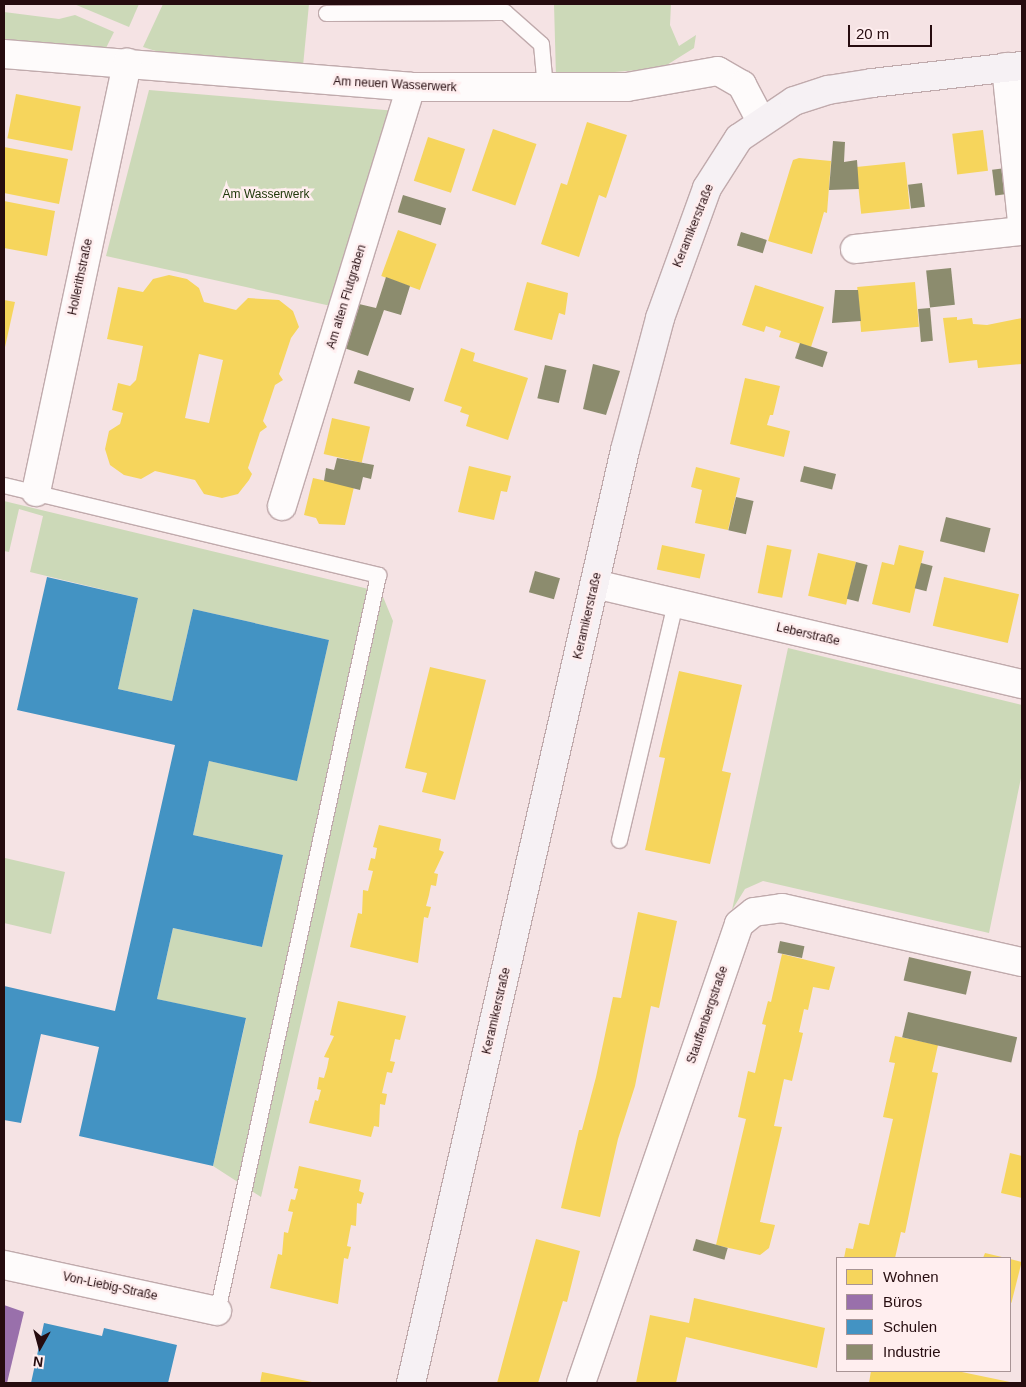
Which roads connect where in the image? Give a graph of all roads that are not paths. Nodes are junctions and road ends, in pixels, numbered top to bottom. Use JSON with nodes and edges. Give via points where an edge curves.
{"nodes":[{"id":1,"x":326,"y":13,"type":"dead end"},
{"id":2,"x":4,"y":54,"type":"edge"},
{"id":3,"x":127,"y":63,"type":"junction"},
{"id":4,"x":1014,"y":67,"type":"edge"},
{"id":5,"x":411,"y":88,"type":"junction"},
{"id":6,"x":545,"y":88,"type":"junction"},
{"id":7,"x":761,"y":121,"type":"junction"},
{"id":8,"x":1022,"y":222,"type":"edge"},
{"id":9,"x":1022,"y":231,"type":"edge"},
{"id":10,"x":855,"y":249,"type":"dead end"},
{"id":11,"x":4,"y":485,"type":"edge"},
{"id":12,"x":36,"y":492,"type":"junction"},
{"id":13,"x":282,"y":506,"type":"dead end"},
{"id":14,"x":595,"y":584,"type":"junction"},
{"id":15,"x":675,"y":603,"type":"junction"},
{"id":16,"x":1022,"y":684,"type":"edge"},
{"id":17,"x":619,"y":840,"type":"dead end"},
{"id":18,"x":1022,"y":962,"type":"edge"},
{"id":19,"x":4,"y":1265,"type":"edge"},
{"id":20,"x":217,"y":1311,"type":"joint"},
{"id":21,"x":411,"y":1383,"type":"edge"},
{"id":22,"x":581,"y":1383,"type":"edge"}],
"edges":[{"from":1,"to":6,"type":"lane","via":[[505,12],[541,44]]},
{"from":2,"to":3,"type":"street","name":"Am neuen Wasserwerk"},
{"from":3,"to":5,"type":"street","name":"Am neuen Wasserwerk"},
{"from":3,"to":12,"type":"street","name":"Hollerithstraße"},
{"from":4,"to":7,"type":"street","name":"Keramikerstraße","via":[[828,90],[794,101]]},
{"from":4,"to":8,"type":"street","name":"Keramikerstraße"},
{"from":5,"to":6,"type":"street","name":"Am neuen Wasserwerk"},
{"from":5,"to":13,"type":"street","name":"Am alten Flutgraben"},
{"from":6,"to":7,"type":"street","name":"Am neuen Wasserwerk","via":[[627,87],[718,71],[742,84]]},
{"from":7,"to":14,"type":"street","name":"Keramikerstraße","via":[[739,138],[707,188],[692,223],[660,318]]},
{"from":9,"to":10,"type":"street"},
{"from":11,"to":12,"type":"lane"},
{"from":12,"to":20,"type":"lane","via":[[378,575]]},
{"from":14,"to":15,"type":"street","name":"Leberstraße"},
{"from":14,"to":21,"type":"street","name":"Keramikerstraße"},
{"from":15,"to":16,"type":"street","name":"Leberstraße"},
{"from":15,"to":17,"type":"lane"},
{"from":18,"to":22,"type":"street","name":"Stauffenbergstraße","via":[[782,908],[754,912],[739,924]]},
{"from":19,"to":20,"type":"street","name":"Von-Liebig-Straße"}]}
